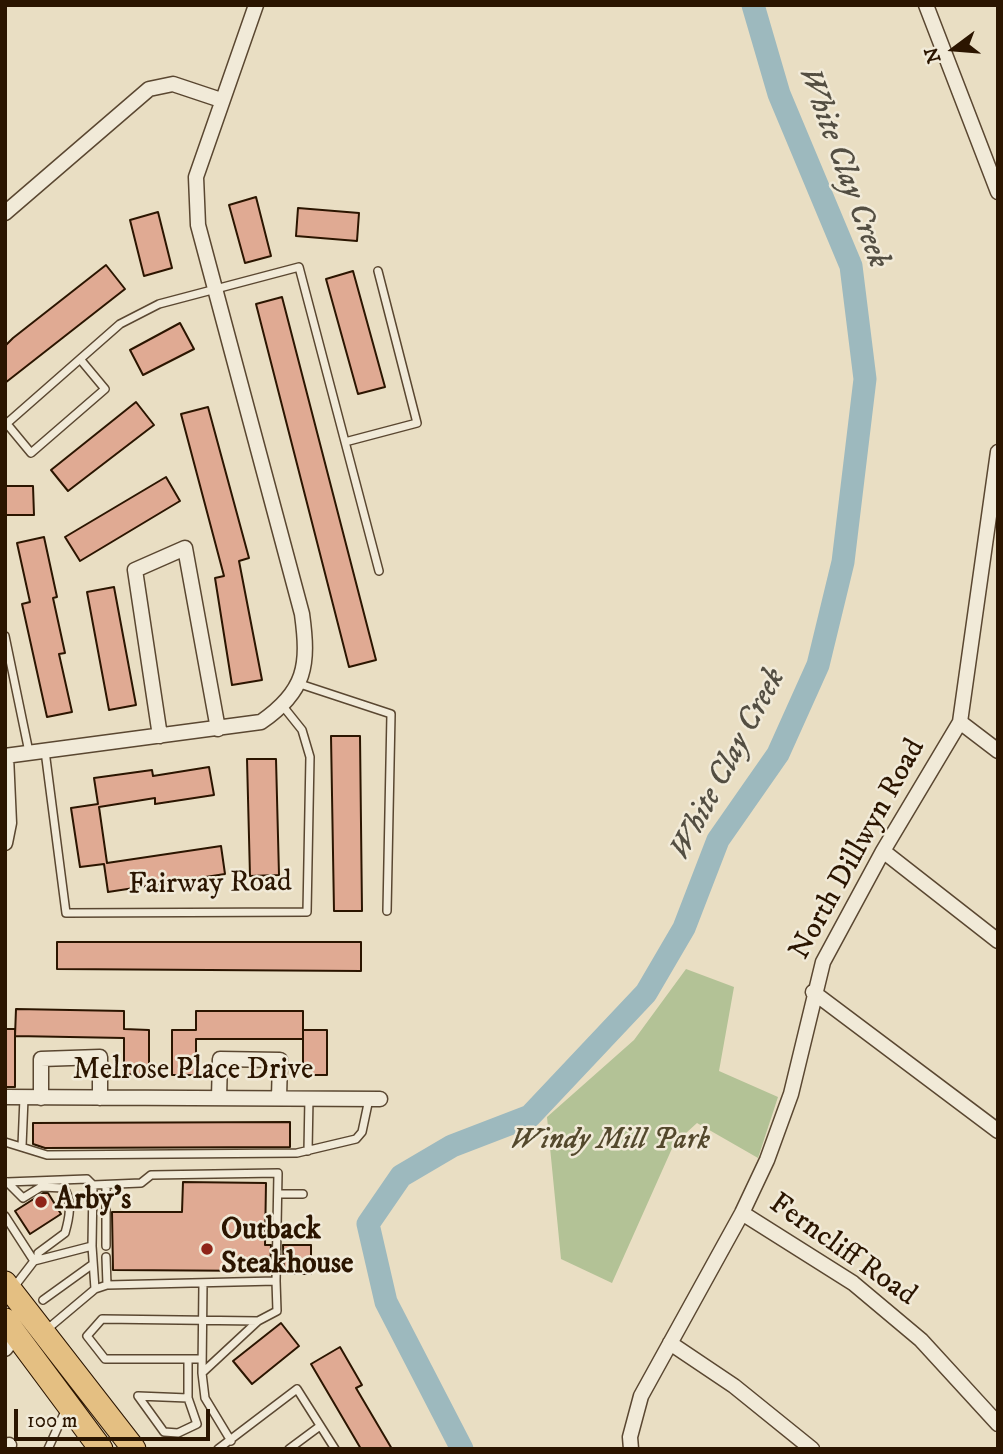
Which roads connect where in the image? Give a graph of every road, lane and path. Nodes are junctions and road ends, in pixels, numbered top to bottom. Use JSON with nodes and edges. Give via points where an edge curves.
{"nodes":[{"id":1,"x":256,"y":5,"type":"edge"},
{"id":2,"x":926,"y":5,"type":"edge"},
{"id":3,"x":221,"y":100,"type":"junction"},
{"id":4,"x":998,"y":192,"type":"edge"},
{"id":5,"x":5,"y":213,"type":"edge"},
{"id":6,"x":378,"y":271,"type":"dead end"},
{"id":7,"x":215,"y":289,"type":"junction"},
{"id":8,"x":80,"y":359,"type":"junction"},
{"id":9,"x":6,"y":425,"type":"edge"},
{"id":10,"x":345,"y":442,"type":"junction"},
{"id":11,"x":998,"y":452,"type":"edge"},
{"id":12,"x":379,"y":571,"type":"dead end"},
{"id":13,"x":5,"y":636,"type":"edge"},
{"id":14,"x":300,"y":684,"type":"junction"},
{"id":15,"x":282,"y":705,"type":"junction"},
{"id":16,"x":960,"y":722,"type":"junction"},
{"id":17,"x":218,"y":729,"type":"junction"},
{"id":18,"x":160,"y":736,"type":"junction"},
{"id":19,"x":45,"y":751,"type":"junction"},
{"id":20,"x":998,"y":751,"type":"edge"},
{"id":21,"x":29,"y":753,"type":"junction"},
{"id":22,"x":6,"y":756,"type":"edge"},
{"id":23,"x":5,"y":843,"type":"edge"},
{"id":24,"x":883,"y":851,"type":"junction"},
{"id":25,"x":387,"y":912,"type":"dead end"},
{"id":26,"x":998,"y":941,"type":"edge"},
{"id":27,"x":814,"y":992,"type":"junction"},
{"id":28,"x":5,"y":1097,"type":"edge"},
{"id":29,"x":24,"y":1097,"type":"junction"},
{"id":30,"x":41,"y":1098,"type":"junction"},
{"id":31,"x":100,"y":1098,"type":"junction"},
{"id":32,"x":219,"y":1098,"type":"junction"},
{"id":33,"x":279,"y":1098,"type":"junction"},
{"id":34,"x":309,"y":1098,"type":"junction"},
{"id":35,"x":375,"y":1098,"type":"joint"},
{"id":36,"x":998,"y":1131,"type":"edge"},
{"id":37,"x":5,"y":1142,"type":"edge"},
{"id":38,"x":22,"y":1146,"type":"junction"},
{"id":39,"x":308,"y":1151,"type":"junction"},
{"id":40,"x":6,"y":1182,"type":"edge"},
{"id":41,"x":93,"y":1185,"type":"junction"},
{"id":42,"x":106,"y":1185,"type":"junction"},
{"id":43,"x":278,"y":1194,"type":"junction"},
{"id":44,"x":303,"y":1194,"type":"dead end"},
{"id":45,"x":742,"y":1213,"type":"junction"},
{"id":46,"x":5,"y":1216,"type":"edge"},
{"id":47,"x":92,"y":1246,"type":"junction"},
{"id":48,"x":106,"y":1246,"type":"dead end"},
{"id":49,"x":106,"y":1257,"type":"dead end"},
{"id":50,"x":36,"y":1260,"type":"junction"},
{"id":51,"x":93,"y":1264,"type":"junction"},
{"id":52,"x":276,"y":1281,"type":"junction"},
{"id":53,"x":203,"y":1283,"type":"junction"},
{"id":54,"x":107,"y":1285,"type":"junction"},
{"id":55,"x":8,"y":1287,"type":"edge"},
{"id":56,"x":95,"y":1289,"type":"junction"},
{"id":57,"x":43,"y":1300,"type":"dead end"},
{"id":58,"x":202,"y":1321,"type":"junction"},
{"id":59,"x":258,"y":1321,"type":"junction"},
{"id":60,"x":8,"y":1331,"type":"edge"},
{"id":61,"x":44,"y":1331,"type":"junction"},
{"id":62,"x":670,"y":1343,"type":"junction"},
{"id":63,"x":188,"y":1359,"type":"junction"},
{"id":64,"x":202,"y":1359,"type":"junction"},
{"id":65,"x":202,"y":1373,"type":"junction"},
{"id":66,"x":188,"y":1398,"type":"junction"},
{"id":67,"x":75,"y":1414,"type":"junction"},
{"id":68,"x":998,"y":1424,"type":"edge"},
{"id":69,"x":320,"y":1426,"type":"junction"},
{"id":70,"x":231,"y":1441,"type":"junction"},
{"id":71,"x":48,"y":1449,"type":"edge"},
{"id":72,"x":89,"y":1449,"type":"edge"},
{"id":73,"x":101,"y":1449,"type":"edge"},
{"id":74,"x":134,"y":1449,"type":"edge"},
{"id":75,"x":218,"y":1449,"type":"edge"},
{"id":76,"x":289,"y":1449,"type":"edge"},
{"id":77,"x":335,"y":1449,"type":"edge"},
{"id":78,"x":631,"y":1449,"type":"edge"},
{"id":79,"x":812,"y":1449,"type":"edge"}],
"edges":[{"from":1,"to":3,"type":"street"},
{"from":2,"to":4,"type":"street"},
{"from":3,"to":5,"type":"street","via":[[173,84],[149,89]]},
{"from":3,"to":7,"type":"street","via":[[196,177],[195,202]]},
{"from":6,"to":10,"type":"lane","via":[[417,423]]},
{"from":7,"to":8,"type":"lane","via":[[159,304],[120,324]]},
{"from":7,"to":10,"type":"lane","via":[[299,267]]},
{"from":7,"to":14,"type":"street","via":[[302,614],[306,643]]},
{"from":8,"to":9,"type":"lane"},
{"from":8,"to":9,"type":"lane","via":[[105,389],[31,453]]},
{"from":10,"to":12,"type":"lane"},
{"from":11,"to":16,"type":"street","name":"North Dillwyn Road"},
{"from":13,"to":21,"type":"lane"},
{"from":14,"to":15,"type":"street"},
{"from":14,"to":25,"type":"lane","via":[[391,713]]},
{"from":15,"to":17,"type":"street","via":[[261,722]]},
{"from":15,"to":19,"type":"lane","name":"Fairway Road","via":[[302,730],[310,757],[306,912],[66,913]]},
{"from":16,"to":20,"type":"street"},
{"from":16,"to":24,"type":"street","name":"North Dillwyn Road"},
{"from":17,"to":18,"type":"street"},
{"from":17,"to":18,"type":"street","via":[[184,548],[135,570]]},
{"from":18,"to":19,"type":"street"},
{"from":19,"to":21,"type":"street"},
{"from":21,"to":22,"type":"street"},
{"from":22,"to":23,"type":"street","via":[[9,823]]},
{"from":24,"to":26,"type":"street"},
{"from":24,"to":27,"type":"street","name":"North Dillwyn Road","via":[[823,962]]},
{"from":27,"to":36,"type":"street"},
{"from":27,"to":45,"type":"street","name":"North Dillwyn Road","via":[[791,1094]]},
{"from":28,"to":29,"type":"street","name":"Melrose Place Drive"},
{"from":29,"to":30,"type":"street","name":"Melrose Place Drive"},
{"from":29,"to":38,"type":"lane"},
{"from":30,"to":31,"type":"street","name":"Melrose Place Drive"},
{"from":30,"to":31,"type":"street","via":[[41,1059],[100,1058]]},
{"from":31,"to":32,"type":"street","name":"Melrose Place Drive"},
{"from":32,"to":33,"type":"street","name":"Melrose Place Drive"},
{"from":32,"to":33,"type":"street","via":[[220,1059],[280,1060]]},
{"from":33,"to":34,"type":"street","name":"Melrose Place Drive"},
{"from":34,"to":35,"type":"street","name":"Melrose Place Drive"},
{"from":34,"to":39,"type":"lane"},
{"from":35,"to":39,"type":"lane","via":[[356,1139]]},
{"from":37,"to":38,"type":"lane"},
{"from":38,"to":39,"type":"lane","via":[[47,1155]]},
{"from":40,"to":41,"type":"lane","via":[[87,1179]]},
{"from":40,"to":50,"type":"lane","via":[[23,1198],[49,1186],[68,1193],[65,1233],[38,1253]]},
{"from":41,"to":42,"type":"lane"},
{"from":41,"to":47,"type":"lane"},
{"from":42,"to":43,"type":"lane","via":[[141,1184],[151,1175],[278,1173]]},
{"from":42,"to":48,"type":"lane"},
{"from":43,"to":44,"type":"lane"},
{"from":43,"to":52,"type":"lane"},
{"from":45,"to":62,"type":"street","name":"North Dillwyn Road"},
{"from":45,"to":68,"type":"street","name":"Ferncliff Road","via":[[853,1283],[921,1340]]},
{"from":46,"to":50,"type":"lane"},
{"from":47,"to":50,"type":"lane"},
{"from":47,"to":51,"type":"lane"},
{"from":49,"to":54,"type":"lane"},
{"from":50,"to":55,"type":"lane"},
{"from":51,"to":56,"type":"lane"},
{"from":51,"to":57,"type":"lane"},
{"from":52,"to":53,"type":"lane"},
{"from":52,"to":59,"type":"lane","via":[[277,1311]]},
{"from":53,"to":54,"type":"lane"},
{"from":53,"to":58,"type":"lane"},
{"from":54,"to":56,"type":"lane"},
{"from":55,"to":61,"type":"main road"},
{"from":56,"to":61,"type":"lane"},
{"from":58,"to":59,"type":"lane"},
{"from":58,"to":63,"type":"lane","via":[[102,1319],[87,1336],[105,1359]]},
{"from":58,"to":64,"type":"lane"},
{"from":59,"to":65,"type":"lane"},
{"from":60,"to":67,"type":"main road"},
{"from":61,"to":74,"type":"main road"},
{"from":62,"to":78,"type":"street","name":"North Dillwyn Road","via":[[641,1396]]},
{"from":62,"to":79,"type":"street","via":[[734,1386]]},
{"from":63,"to":64,"type":"lane"},
{"from":63,"to":66,"type":"lane"},
{"from":64,"to":65,"type":"lane"},
{"from":65,"to":70,"type":"lane","via":[[205,1398]]},
{"from":66,"to":66,"type":"lane","via":[[163,1397],[138,1396],[164,1432],[178,1433],[197,1424]]},
{"from":67,"to":71,"type":"lane"},
{"from":67,"to":72,"type":"main road"},
{"from":67,"to":73,"type":"main road"},
{"from":69,"to":70,"type":"lane","via":[[297,1389]]},
{"from":69,"to":76,"type":"lane"},
{"from":69,"to":77,"type":"lane"},
{"from":70,"to":75,"type":"lane"}]}
